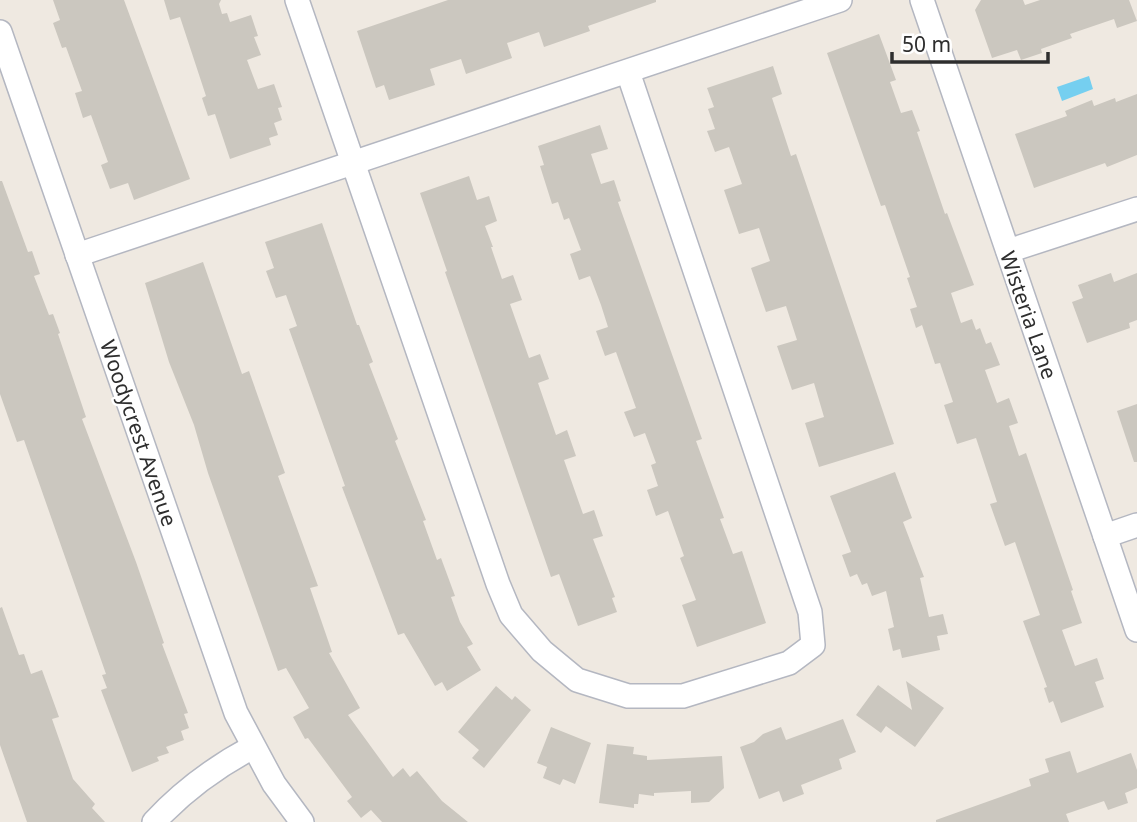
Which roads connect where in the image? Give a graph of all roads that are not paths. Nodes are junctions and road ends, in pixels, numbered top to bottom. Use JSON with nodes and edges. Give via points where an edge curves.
{"nodes":[{"id":1,"x":297,"y":0,"type":"edge"},
{"id":2,"x":840,"y":0,"type":"edge"},
{"id":3,"x":922,"y":0,"type":"edge"},
{"id":4,"x":2,"y":41,"type":"edge"},
{"id":5,"x":628,"y":72,"type":"junction"},
{"id":6,"x":354,"y":162,"type":"junction"},
{"id":7,"x":1137,"y":209,"type":"edge"},
{"id":8,"x":1007,"y":251,"type":"junction"},
{"id":9,"x":77,"y":256,"type":"junction"},
{"id":10,"x":1137,"y":525,"type":"edge"},
{"id":11,"x":1105,"y":536,"type":"junction"},
{"id":12,"x":1137,"y":630,"type":"edge"},
{"id":13,"x":253,"y":747,"type":"junction"},
{"id":14,"x":154,"y":822,"type":"edge"},
{"id":15,"x":302,"y":822,"type":"edge"}],
"edges":[{"from":1,"to":6,"type":"street"},
{"from":2,"to":5,"type":"street"},
{"from":3,"to":8,"type":"street","name":"Wisteria Lane"},
{"from":4,"to":9,"type":"street","name":"Woodycrest Avenue"},
{"from":5,"to":6,"type":"street"},
{"from":5,"to":6,"type":"street","via":[[810,612],[813,645],[789,663],[733,682],[683,696],[628,696],[576,680],[542,651],[511,615]]},
{"from":6,"to":9,"type":"street"},
{"from":7,"to":8,"type":"street"},
{"from":8,"to":11,"type":"street","name":"Wisteria Lane"},
{"from":9,"to":13,"type":"street","name":"Woodycrest Avenue","via":[[236,713]]},
{"from":10,"to":11,"type":"street"},
{"from":11,"to":12,"type":"street","name":"Wisteria Lane"},
{"from":13,"to":14,"type":"street","via":[[171,804]]},
{"from":13,"to":15,"type":"street","name":"Woodycrest Avenue"}]}
